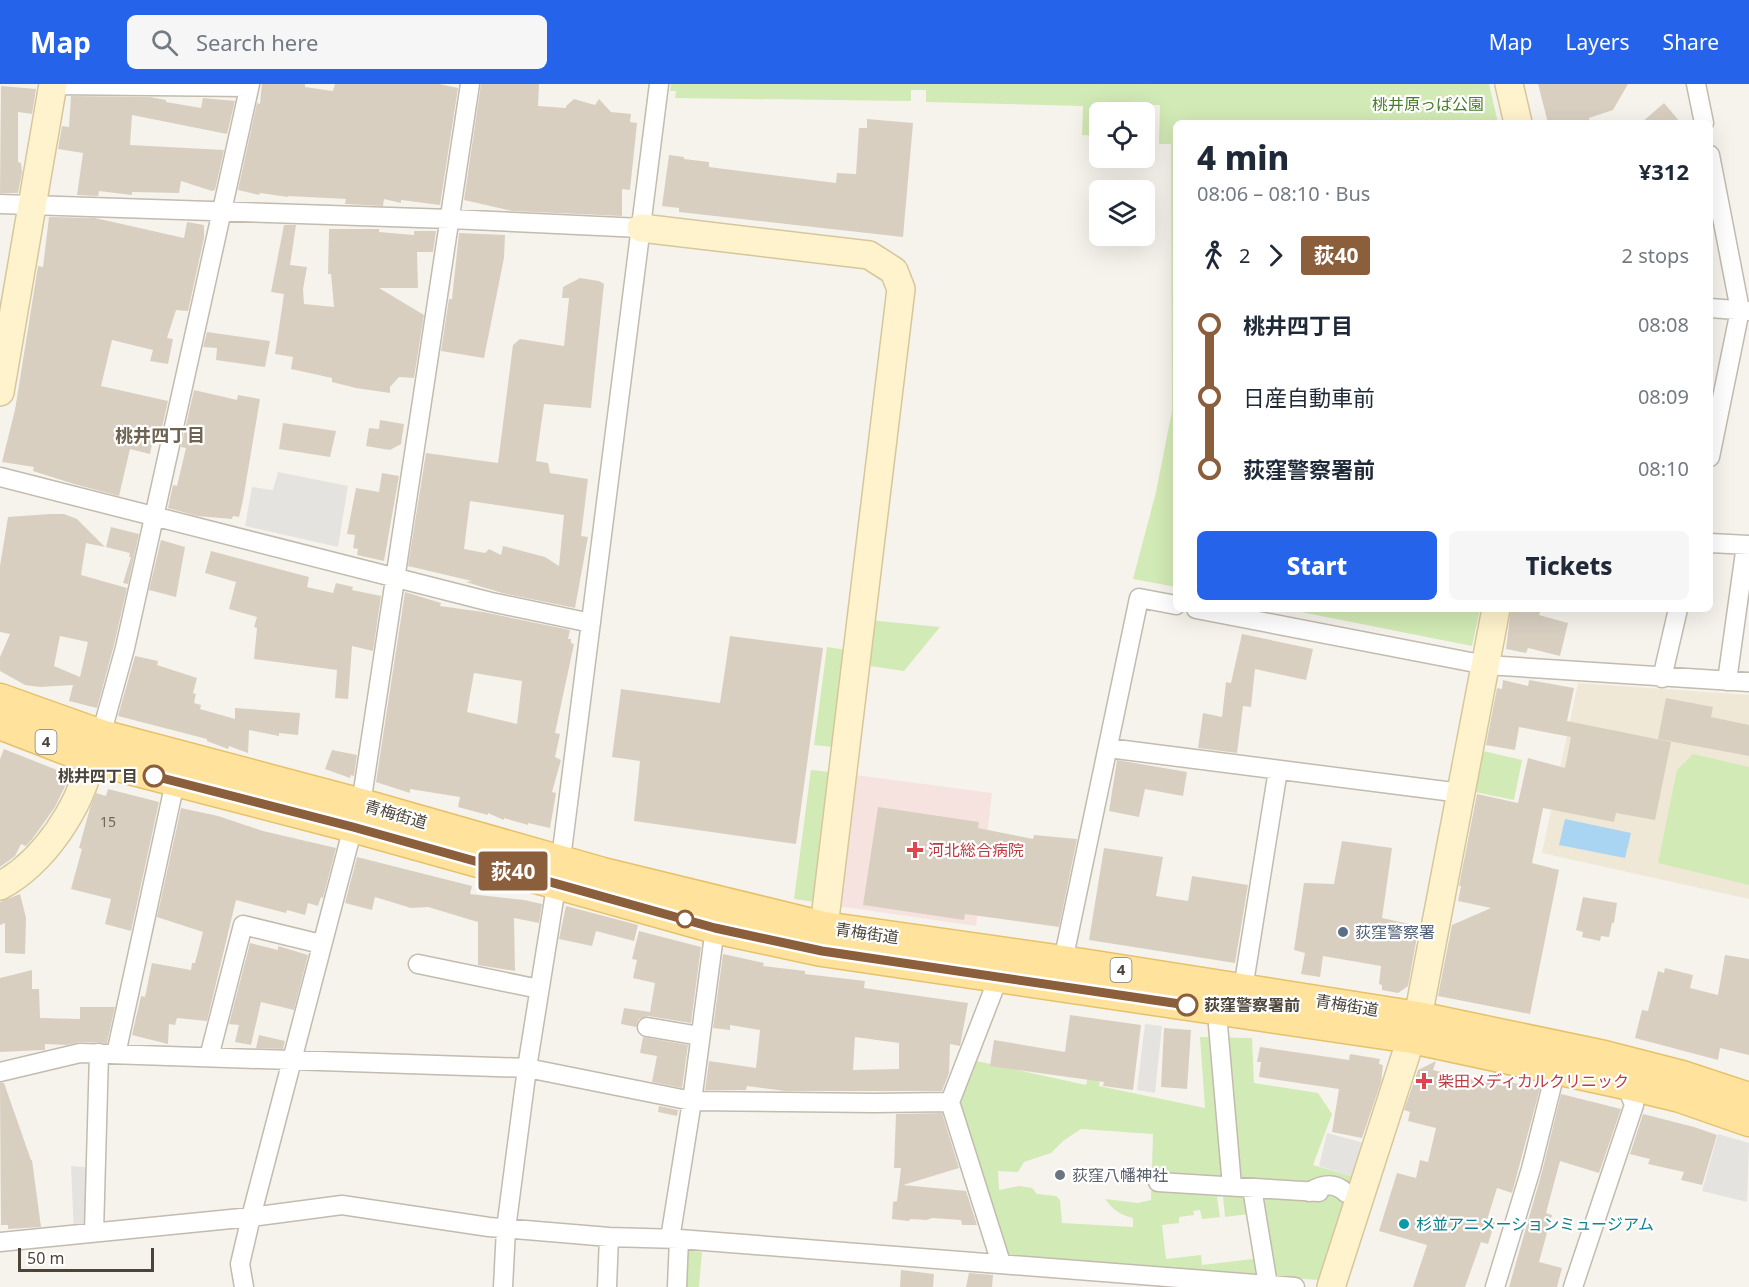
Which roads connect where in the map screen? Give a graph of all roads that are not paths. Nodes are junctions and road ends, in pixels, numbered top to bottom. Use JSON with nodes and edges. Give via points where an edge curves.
{"nodes":[{"id":1,"x":470,"y":84,"type":"edge"},
{"id":2,"x":659,"y":84,"type":"edge"},
{"id":3,"x":1509,"y":84,"type":"edge"},
{"id":4,"x":1696,"y":84,"type":"edge"},
{"id":5,"x":53,"y":85,"type":"edge"},
{"id":6,"x":250,"y":86,"type":"edge"},
{"id":7,"x":1517,"y":120,"type":"edge"},
{"id":8,"x":1703,"y":120,"type":"edge"},
{"id":9,"x":1713,"y":168,"type":"edge"},
{"id":10,"x":0,"y":204,"type":"edge"},
{"id":11,"x":32,"y":206,"type":"junction"},
{"id":12,"x":221,"y":210,"type":"junction"},
{"id":13,"x":450,"y":219,"type":"junction"},
{"id":14,"x":641,"y":228,"type":"junction"},
{"id":15,"x":1713,"y":308,"type":"edge"},
{"id":16,"x":1745,"y":310,"type":"edge"},
{"id":17,"x":0,"y":392,"type":"edge"},
{"id":18,"x":1713,"y":444,"type":"edge"},
{"id":19,"x":0,"y":477,"type":"edge"},
{"id":20,"x":154,"y":516,"type":"junction"},
{"id":21,"x":1713,"y":543,"type":"edge"},
{"id":22,"x":1747,"y":545,"type":"edge"},
{"id":23,"x":395,"y":578,"type":"junction"},
{"id":24,"x":1173,"y":604,"type":"edge"},
{"id":25,"x":1212,"y":612,"type":"edge"},
{"id":26,"x":1496,"y":612,"type":"edge"},
{"id":27,"x":1677,"y":612,"type":"edge"},
{"id":28,"x":591,"y":623,"type":"junction"},
{"id":29,"x":1486,"y":665,"type":"junction"},
{"id":30,"x":1662,"y":678,"type":"junction"},
{"id":31,"x":1727,"y":681,"type":"junction"},
{"id":32,"x":1749,"y":682,"type":"edge"},
{"id":33,"x":0,"y":699,"type":"edge"},
{"id":34,"x":0,"y":724,"type":"edge"},
{"id":35,"x":96,"y":747,"type":"junction"},
{"id":36,"x":1108,"y":748,"type":"junction"},
{"id":37,"x":1278,"y":770,"type":"junction"},
{"id":38,"x":175,"y":782,"type":"junction"},
{"id":39,"x":1461,"y":793,"type":"junction"},
{"id":40,"x":357,"y":816,"type":"junction"},
{"id":41,"x":558,"y":872,"type":"junction"},
{"id":42,"x":0,"y":886,"type":"edge"},
{"id":43,"x":824,"y":927,"type":"junction"},
{"id":44,"x":715,"y":928,"type":"junction"},
{"id":45,"x":321,"y":944,"type":"junction"},
{"id":46,"x":1064,"y":961,"type":"junction"},
{"id":47,"x":418,"y":964,"type":"dead end"},
{"id":48,"x":999,"y":976,"type":"junction"},
{"id":49,"x":539,"y":989,"type":"junction"},
{"id":50,"x":1243,"y":989,"type":"junction"},
{"id":51,"x":1218,"y":1025,"type":"dead end"},
{"id":52,"x":647,"y":1027,"type":"dead end"},
{"id":53,"x":1415,"y":1028,"type":"junction"},
{"id":54,"x":700,"y":1036,"type":"junction"},
{"id":55,"x":108,"y":1054,"type":"junction"},
{"id":56,"x":208,"y":1057,"type":"junction"},
{"id":57,"x":293,"y":1061,"type":"junction"},
{"id":58,"x":527,"y":1068,"type":"junction"},
{"id":59,"x":1556,"y":1069,"type":"junction"},
{"id":60,"x":0,"y":1072,"type":"edge"},
{"id":61,"x":1626,"y":1084,"type":"junction"},
{"id":62,"x":1749,"y":1098,"type":"edge"},
{"id":63,"x":692,"y":1101,"type":"junction"},
{"id":64,"x":950,"y":1102,"type":"junction"},
{"id":65,"x":1749,"y":1120,"type":"edge"},
{"id":66,"x":1158,"y":1182,"type":"dead end"},
{"id":67,"x":1232,"y":1186,"type":"junction"},
{"id":68,"x":1251,"y":1188,"type":"junction"},
{"id":69,"x":1348,"y":1193,"type":"junction"},
{"id":70,"x":251,"y":1217,"type":"junction"},
{"id":71,"x":506,"y":1228,"type":"junction"},
{"id":72,"x":94,"y":1232,"type":"junction"},
{"id":73,"x":609,"y":1237,"type":"junction"},
{"id":74,"x":675,"y":1239,"type":"junction"},
{"id":75,"x":0,"y":1242,"type":"edge"},
{"id":76,"x":1001,"y":1263,"type":"junction"},
{"id":77,"x":1132,"y":1281,"type":"edge"},
{"id":78,"x":1268,"y":1285,"type":"junction"},
{"id":79,"x":244,"y":1287,"type":"edge"},
{"id":80,"x":503,"y":1287,"type":"edge"},
{"id":81,"x":607,"y":1287,"type":"edge"},
{"id":82,"x":677,"y":1287,"type":"edge"},
{"id":83,"x":1295,"y":1287,"type":"edge"},
{"id":84,"x":1331,"y":1287,"type":"edge"},
{"id":85,"x":1495,"y":1287,"type":"edge"},
{"id":86,"x":1572,"y":1287,"type":"edge"}],
"edges":[{"from":1,"to":13,"type":"street"},
{"from":2,"to":14,"type":"street"},
{"from":3,"to":7,"type":"street"},
{"from":4,"to":8,"type":"street"},
{"from":5,"to":6,"type":"street"},
{"from":5,"to":11,"type":"street"},
{"from":6,"to":12,"type":"street"},
{"from":9,"to":16,"type":"street"},
{"from":10,"to":11,"type":"street"},
{"from":11,"to":12,"type":"street"},
{"from":11,"to":17,"type":"street"},
{"from":12,"to":13,"type":"street"},
{"from":12,"to":20,"type":"street"},
{"from":13,"to":14,"type":"street"},
{"from":13,"to":23,"type":"street"},
{"from":14,"to":28,"type":"street"},
{"from":14,"to":43,"type":"street","via":[[869,255],[894,272],[901,289]]},
{"from":15,"to":16,"type":"street"},
{"from":16,"to":18,"type":"street"},
{"from":19,"to":20,"type":"street"},
{"from":20,"to":23,"type":"street"},
{"from":20,"to":35,"type":"street","via":[[125,648]]},
{"from":21,"to":22,"type":"street"},
{"from":22,"to":31,"type":"street"},
{"from":23,"to":28,"type":"street"},
{"from":23,"to":40,"type":"street"},
{"from":24,"to":36,"type":"street","via":[[1139,598]]},
{"from":25,"to":29,"type":"street"},
{"from":26,"to":29,"type":"street"},
{"from":27,"to":30,"type":"street"},
{"from":28,"to":41,"type":"street"},
{"from":29,"to":30,"type":"street"},
{"from":29,"to":39,"type":"street"},
{"from":30,"to":31,"type":"street"},
{"from":31,"to":32,"type":"street"},
{"from":33,"to":35,"type":"main road","name":"青梅街道","number":"4"},
{"from":34,"to":35,"type":"main road","name":"青梅街道","number":"4"},
{"from":35,"to":38,"type":"main road","name":"青梅街道","number":"4"},
{"from":35,"to":40,"type":"main road","name":"青梅街道","number":"4"},
{"from":35,"to":42,"type":"street","via":[[86,783],[49,844],[30,866]]},
{"from":36,"to":37,"type":"street"},
{"from":36,"to":46,"type":"street"},
{"from":37,"to":39,"type":"street"},
{"from":37,"to":50,"type":"street"},
{"from":38,"to":40,"type":"main road","name":"青梅街道","number":"4"},
{"from":38,"to":55,"type":"street"},
{"from":39,"to":53,"type":"street"},
{"from":40,"to":41,"type":"main road","name":"青梅街道","number":"4"},
{"from":40,"to":45,"type":"street"},
{"from":41,"to":43,"type":"main road","name":"青梅街道","number":"4","via":[[603,873]]},
{"from":41,"to":44,"type":"main road","name":"青梅街道","number":"4"},
{"from":41,"to":49,"type":"street"},
{"from":43,"to":46,"type":"main road","name":"青梅街道","number":"4"},
{"from":44,"to":48,"type":"main road","name":"青梅街道","number":"4","via":[[822,951]]},
{"from":44,"to":54,"type":"street"},
{"from":45,"to":56,"type":"street","via":[[243,925]]},
{"from":45,"to":57,"type":"street"},
{"from":46,"to":50,"type":"main road","name":"青梅街道","number":"4"},
{"from":47,"to":49,"type":"street"},
{"from":48,"to":53,"type":"main road","name":"青梅街道","number":"4"},
{"from":48,"to":64,"type":"street"},
{"from":49,"to":58,"type":"street"},
{"from":50,"to":53,"type":"main road","name":"青梅街道","number":"4"},
{"from":51,"to":67,"type":"street"},
{"from":52,"to":54,"type":"street"},
{"from":53,"to":59,"type":"main road","name":"青梅街道","number":"4"},
{"from":53,"to":62,"type":"main road","name":"青梅街道","number":"4","via":[[1604,1056]]},
{"from":53,"to":69,"type":"street"},
{"from":54,"to":63,"type":"street"},
{"from":55,"to":56,"type":"street"},
{"from":55,"to":60,"type":"street","via":[[80,1053]]},
{"from":55,"to":72,"type":"street"},
{"from":56,"to":57,"type":"street"},
{"from":57,"to":58,"type":"street"},
{"from":57,"to":70,"type":"street"},
{"from":58,"to":63,"type":"street"},
{"from":58,"to":71,"type":"street"},
{"from":59,"to":61,"type":"main road","name":"青梅街道","number":"4"},
{"from":59,"to":85,"type":"street","via":[[1532,1169]]},
{"from":61,"to":65,"type":"main road","name":"青梅街道","number":"4"},
{"from":61,"to":86,"type":"street","via":[[1635,1105]]},
{"from":63,"to":64,"type":"street"},
{"from":63,"to":74,"type":"street"},
{"from":64,"to":76,"type":"street"},
{"from":66,"to":67,"type":"street"},
{"from":67,"to":68,"type":"street"},
{"from":68,"to":69,"type":"street","via":[[1314,1192],[1318,1186],[1326,1185],[1339,1186]]},
{"from":68,"to":78,"type":"street"},
{"from":69,"to":84,"type":"street"},
{"from":70,"to":71,"type":"street","via":[[342,1205]]},
{"from":70,"to":72,"type":"street"},
{"from":70,"to":79,"type":"street","via":[[240,1264]]},
{"from":71,"to":73,"type":"street"},
{"from":71,"to":80,"type":"street"},
{"from":72,"to":75,"type":"street"},
{"from":73,"to":74,"type":"street"},
{"from":73,"to":81,"type":"street"},
{"from":74,"to":76,"type":"street"},
{"from":74,"to":82,"type":"street"},
{"from":76,"to":77,"type":"street"},
{"from":77,"to":78,"type":"street"},
{"from":78,"to":83,"type":"street"}]}
